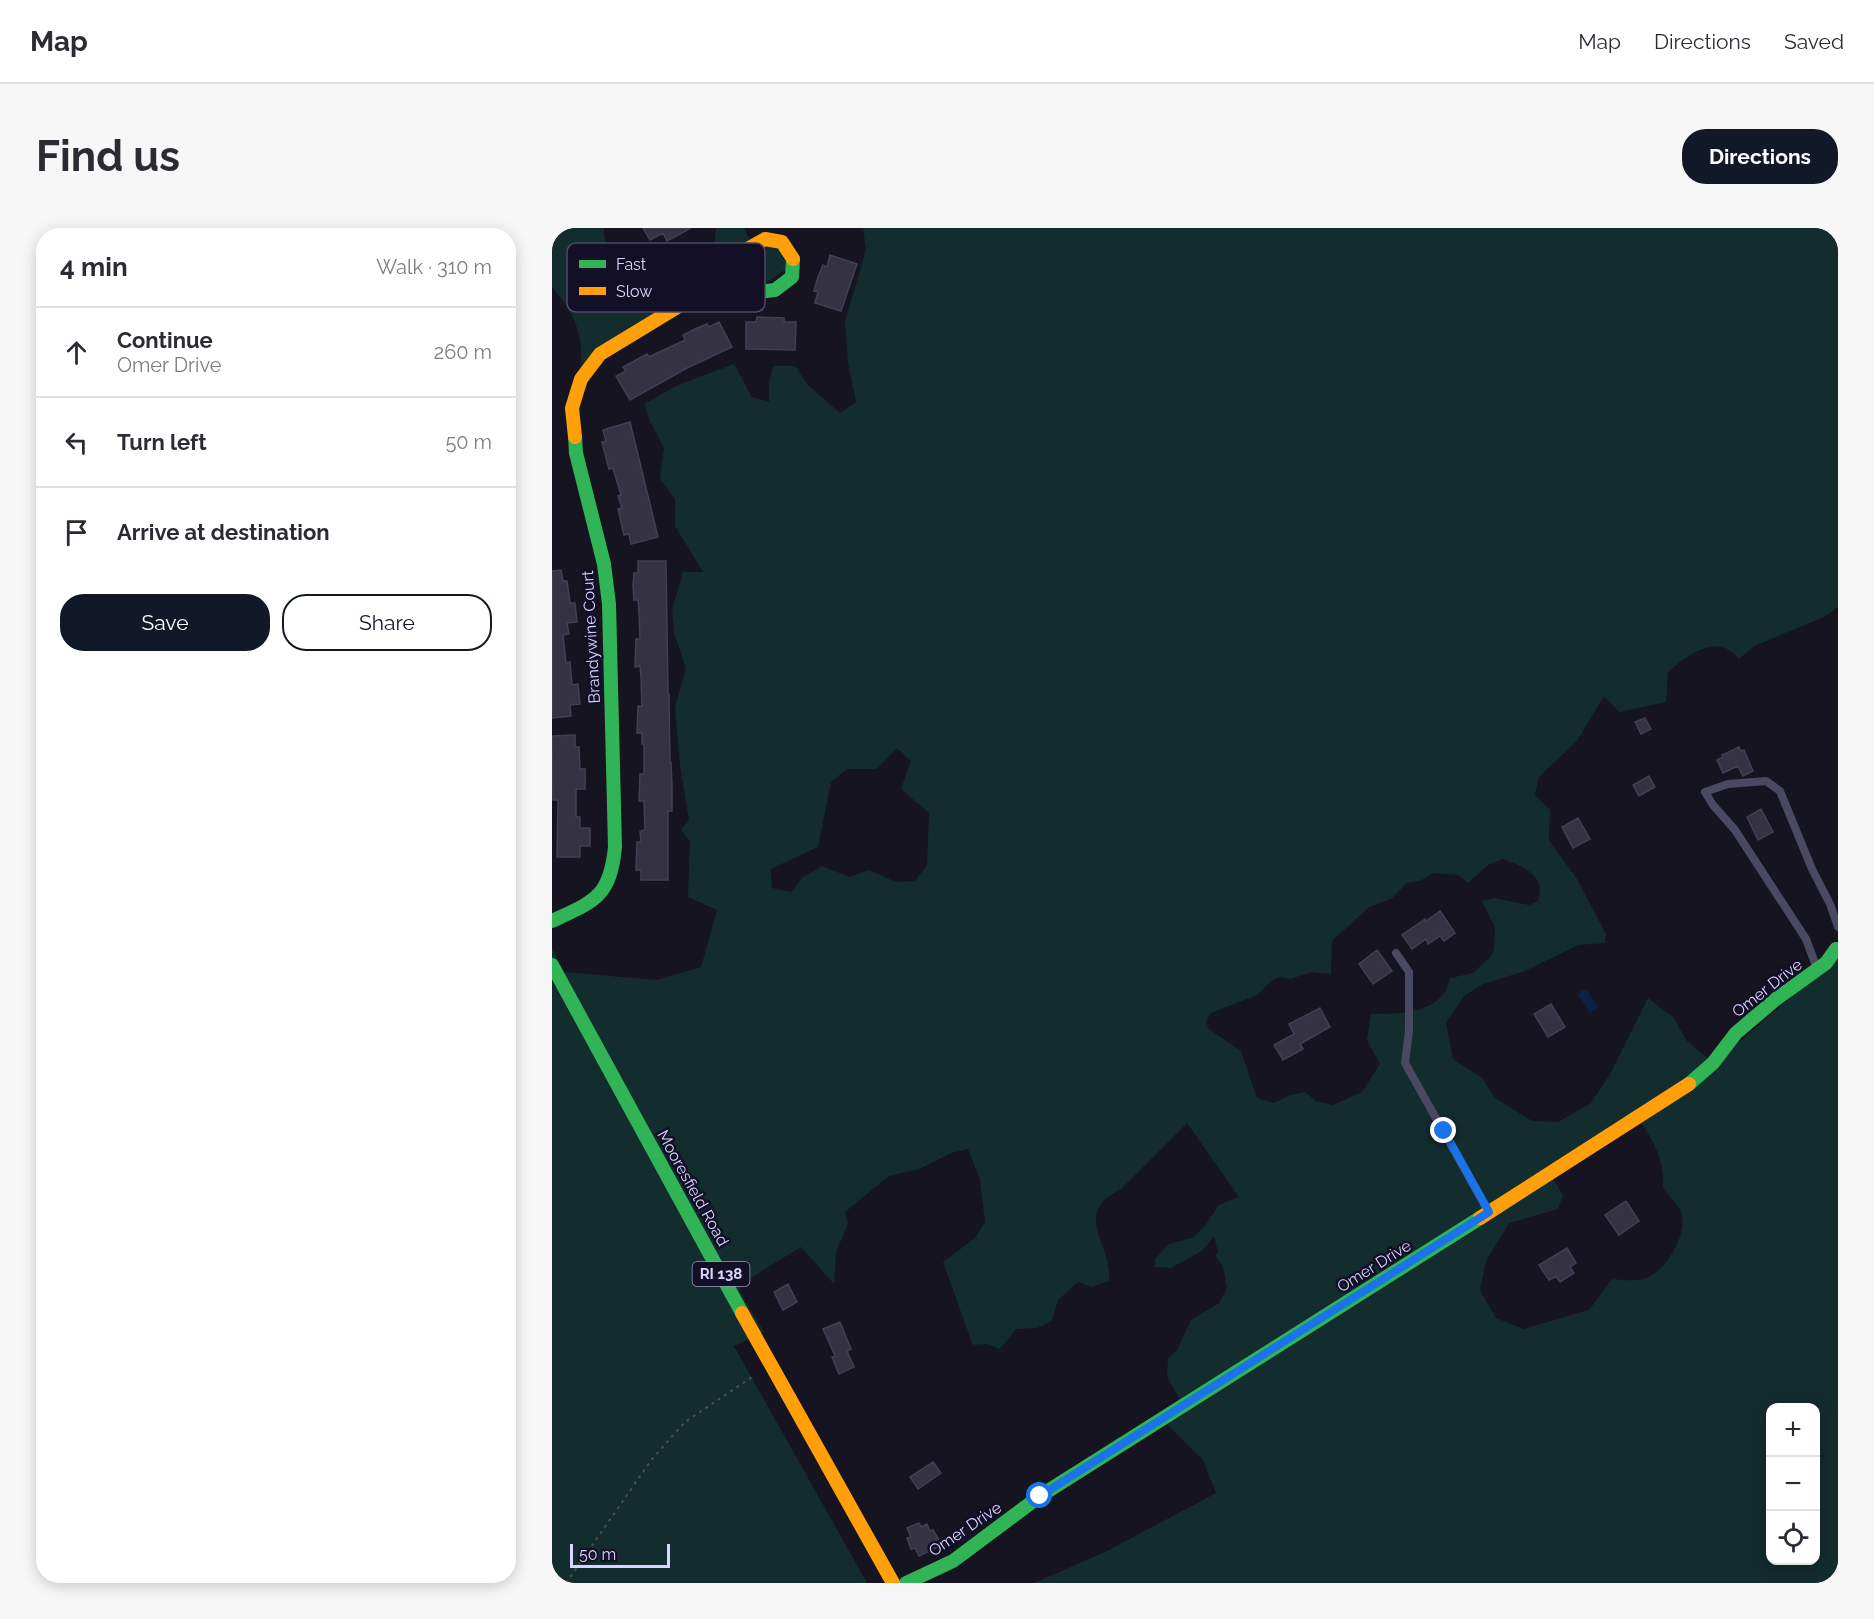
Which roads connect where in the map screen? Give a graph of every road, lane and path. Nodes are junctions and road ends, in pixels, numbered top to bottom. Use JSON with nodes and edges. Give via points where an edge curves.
{"nodes":[{"id":1,"x":758,"y":243,"type":"edge"},
{"id":2,"x":765,"y":291,"type":"edge"},
{"id":3,"x":669,"y":312,"type":"edge"},
{"id":4,"x":552,"y":921,"type":"edge"},
{"id":5,"x":1838,"y":927,"type":"edge"},
{"id":6,"x":1837,"y":944,"type":"edge"},
{"id":7,"x":1396,"y":953,"type":"dead end"},
{"id":8,"x":552,"y":965,"type":"edge"},
{"id":9,"x":1817,"y":970,"type":"junction"},
{"id":10,"x":1489,"y":1212,"type":"junction"},
{"id":11,"x":772,"y":1364,"type":"junction"},
{"id":12,"x":566,"y":1583,"type":"edge"},
{"id":13,"x":893,"y":1583,"type":"edge"},
{"id":14,"x":906,"y":1583,"type":"edge"}],
"edges":[{"from":1,"to":2,"type":"street","name":"Brandywine Court","via":[[765,239],[782,242],[793,258],[792,277],[775,290]]},
{"from":3,"to":4,"type":"street","name":"Brandywine Court","via":[[600,354],[581,379],[572,408],[576,453],[604,564],[609,604],[615,847],[612,875],[601,892],[587,905]]},
{"from":5,"to":9,"type":"lane","via":[[1780,791],[1766,781],[1728,784],[1705,792],[1735,830],[1806,939]]},
{"from":6,"to":9,"type":"street","name":"Omer Drive"},
{"from":7,"to":10,"type":"lane","via":[[1409,972],[1405,1063]]},
{"from":8,"to":11,"type":"street","name":"Mooresfield Road","number":"RI 138"},
{"from":9,"to":10,"type":"street","name":"Omer Drive","via":[[1736,1034],[1713,1063],[1685,1088]]},
{"from":10,"to":14,"type":"street","name":"Omer Drive","via":[[1040,1496],[953,1561]]},
{"from":11,"to":12,"type":"path","via":[[685,1422],[652,1460]]},
{"from":11,"to":13,"type":"street","name":"Mooresfield Road","number":"RI 138"}]}
